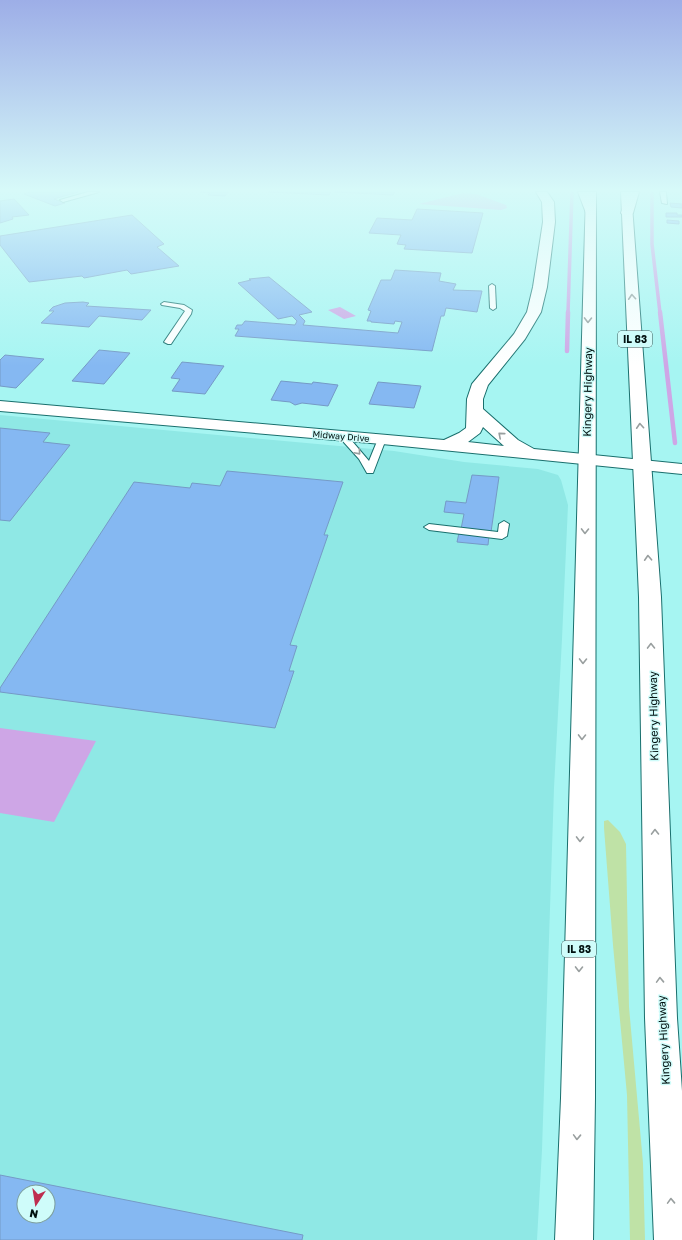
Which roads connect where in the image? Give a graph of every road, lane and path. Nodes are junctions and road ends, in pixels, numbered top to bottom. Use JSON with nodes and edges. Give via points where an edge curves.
{"nodes":[{"id":1,"x":545,"y":250,"type":"edge"},
{"id":2,"x":589,"y":250,"type":"edge"},
{"id":3,"x":629,"y":250,"type":"edge"},
{"id":4,"x":492,"y":286,"type":"dead end"},
{"id":5,"x":164,"y":304,"type":"dead end"},
{"id":6,"x":493,"y":308,"type":"dead end"},
{"id":7,"x":168,"y":342,"type":"dead end"},
{"id":8,"x":0,"y":406,"type":"edge"},
{"id":9,"x":476,"y":412,"type":"junction"},
{"id":10,"x":343,"y":436,"type":"junction"},
{"id":11,"x":382,"y":439,"type":"junction"},
{"id":12,"x":445,"y":446,"type":"junction"},
{"id":13,"x":530,"y":454,"type":"junction"},
{"id":14,"x":586,"y":459,"type":"junction"},
{"id":15,"x":643,"y":465,"type":"junction"},
{"id":16,"x":682,"y":469,"type":"edge"},
{"id":17,"x":504,"y":524,"type":"dead end"},
{"id":18,"x":429,"y":527,"type":"dead end"},
{"id":19,"x":574,"y":1240,"type":"edge"},
{"id":20,"x":673,"y":1240,"type":"edge"}],
"edges":[{"from":1,"to":9,"type":"main road","via":[[534,312],[520,336],[480,384],[475,399]]},
{"from":2,"to":14,"type":"main road","name":"Kingery Highway","number":"IL 83","one_way":true},
{"from":15,"to":3,"type":"main road","name":"Kingery Highway","number":"IL 83","one_way":true},
{"from":4,"to":6,"type":"lane"},
{"from":5,"to":7,"type":"lane","via":[[182,306],[189,310]]},
{"from":8,"to":10,"type":"main road","name":"Midway Drive"},
{"from":9,"to":12,"type":"main road","via":[[474,429],[466,437]]},
{"from":13,"to":9,"type":"main road","one_way":true,"via":[[512,444]]},
{"from":10,"to":11,"type":"main road","name":"Midway Drive"},
{"from":10,"to":11,"type":"lane","one_way":true,"via":[[363,458],[370,471]]},
{"from":11,"to":12,"type":"main road","name":"Midway Drive"},
{"from":12,"to":13,"type":"main road","name":"Midway Drive"},
{"from":13,"to":14,"type":"main road","name":"Midway Drive"},
{"from":14,"to":15,"type":"main road","name":"Midway Drive"},
{"from":14,"to":19,"type":"main road","name":"Kingery Highway","number":"IL 83","one_way":true},
{"from":15,"to":16,"type":"main road","name":"Midway Drive"},
{"from":20,"to":15,"type":"main road","name":"Kingery Highway","number":"IL 83","one_way":true,"via":[[661,1018],[650,597]]},
{"from":17,"to":18,"type":"lane","via":[[502,536]]}]}
